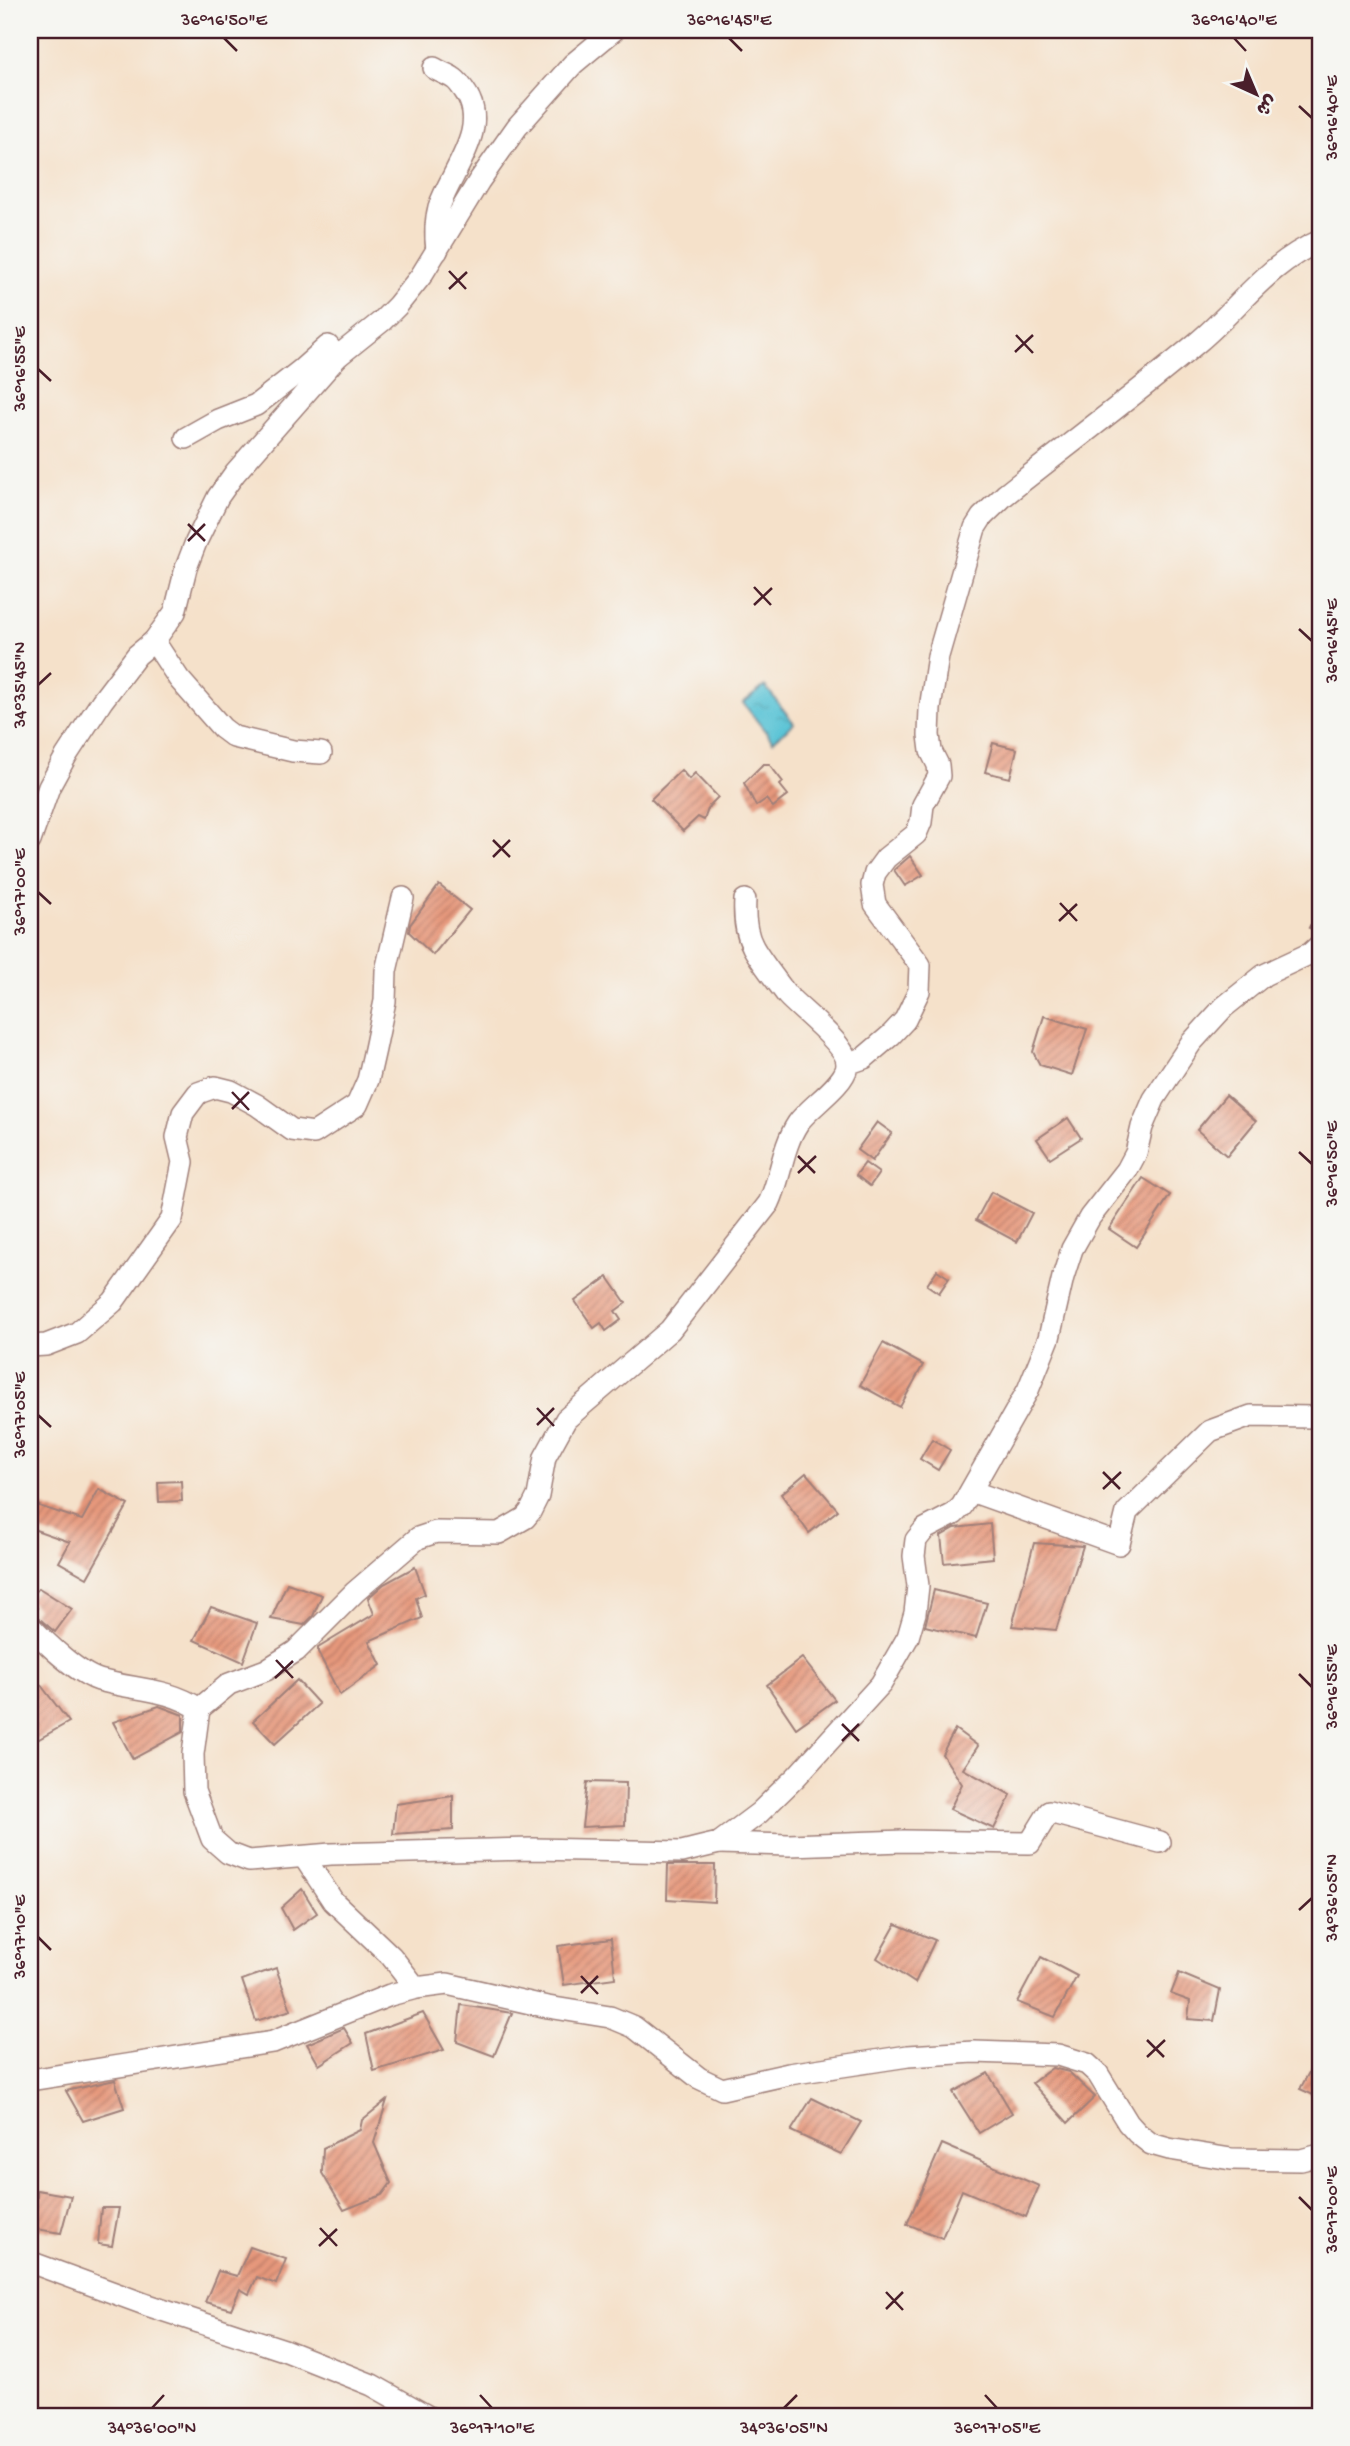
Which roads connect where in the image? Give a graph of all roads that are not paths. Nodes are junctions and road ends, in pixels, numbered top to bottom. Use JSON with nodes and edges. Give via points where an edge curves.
{"nodes":[{"id":1,"x":614,"y":30,"type":"edge"},
{"id":2,"x":434,"y":68,"type":"dead end"},
{"id":3,"x":1320,"y":241,"type":"edge"},
{"id":4,"x":437,"y":250,"type":"junction"},
{"id":5,"x":337,"y":357,"type":"junction"},
{"id":6,"x":186,"y":438,"type":"dead end"},
{"id":7,"x":154,"y":641,"type":"junction"},
{"id":8,"x":321,"y":752,"type":"dead end"},
{"id":9,"x":30,"y":841,"type":"edge"},
{"id":10,"x":403,"y":898,"type":"dead end"},
{"id":11,"x":745,"y":900,"type":"dead end"},
{"id":12,"x":1320,"y":945,"type":"edge"},
{"id":13,"x":847,"y":1064,"type":"junction"},
{"id":14,"x":30,"y":1346,"type":"edge"},
{"id":15,"x":1320,"y":1413,"type":"edge"},
{"id":16,"x":971,"y":1491,"type":"junction"},
{"id":17,"x":30,"y":1626,"type":"edge"},
{"id":18,"x":199,"y":1709,"type":"junction"},
{"id":19,"x":1160,"y":1842,"type":"dead end"},
{"id":20,"x":719,"y":1843,"type":"junction"},
{"id":21,"x":304,"y":1857,"type":"junction"},
{"id":22,"x":416,"y":1988,"type":"junction"},
{"id":23,"x":30,"y":2080,"type":"edge"},
{"id":24,"x":1320,"y":2155,"type":"edge"},
{"id":25,"x":30,"y":2262,"type":"edge"},
{"id":26,"x":427,"y":2416,"type":"edge"}],
"edges":[{"from":1,"to":4,"type":"street","via":[[573,64],[517,127]]},
{"from":2,"to":4,"type":"street","via":[[455,78],[473,104],[475,122],[439,206]]},
{"from":3,"to":13,"type":"street","via":[[1258,282],[1198,342],[1005,495],[978,522],[933,678],[930,743],[939,776],[923,805],[916,834],[886,858],[872,885],[875,904],[920,965],[919,991],[905,1020],[891,1035],[864,1058]]},
{"from":4,"to":5,"type":"street","via":[[397,306]]},
{"from":5,"to":6,"type":"street","via":[[328,346],[256,405],[218,419]]},
{"from":5,"to":7,"type":"street","via":[[218,497],[186,568],[176,612]]},
{"from":7,"to":8,"type":"street","via":[[179,680],[234,737],[293,751]]},
{"from":7,"to":9,"type":"street","via":[[137,655],[66,756]]},
{"from":10,"to":14,"type":"street","via":[[373,1059],[357,1105],[314,1133],[292,1130],[231,1091],[215,1087],[198,1093],[183,1114],[177,1137],[183,1162],[172,1219],[165,1230],[113,1302],[77,1333]]},
{"from":11,"to":13,"type":"street","via":[[744,919],[754,949],[788,995],[839,1047]]},
{"from":12,"to":16,"type":"street","via":[[1264,975],[1224,1007],[1154,1099],[1128,1170],[1090,1217],[1072,1249],[1042,1361]]},
{"from":13,"to":18,"type":"street","via":[[837,1083],[798,1123],[769,1203],[681,1316],[566,1419],[545,1457],[538,1496],[525,1518],[499,1533],[436,1532],[418,1538],[296,1651],[266,1670],[229,1684]]},
{"from":15,"to":16,"type":"street","via":[[1313,1417],[1251,1416],[1210,1431],[1127,1512],[1119,1544]]},
{"from":16,"to":20,"type":"street","via":[[954,1514],[925,1529],[916,1540],[915,1613],[881,1684],[796,1777]]},
{"from":17,"to":18,"type":"street","via":[[96,1679],[176,1696]]},
{"from":18,"to":21,"type":"street","via":[[194,1791],[212,1839],[228,1853],[248,1861]]},
{"from":19,"to":20,"type":"street","via":[[1049,1812],[1030,1843]]},
{"from":20,"to":21,"type":"street","via":[[682,1852],[533,1849]]},
{"from":21,"to":22,"type":"street","via":[[332,1901],[390,1956]]},
{"from":22,"to":23,"type":"street","via":[[273,2042]]},
{"from":22,"to":24,"type":"street","via":[[447,1984],[610,2017],[634,2027],[699,2078],[722,2089],[908,2056],[974,2052],[1059,2055],[1087,2064],[1098,2074],[1128,2123],[1151,2144],[1231,2159],[1301,2160]]},
{"from":25,"to":26,"type":"street","via":[[284,2350],[372,2385]]}]}
